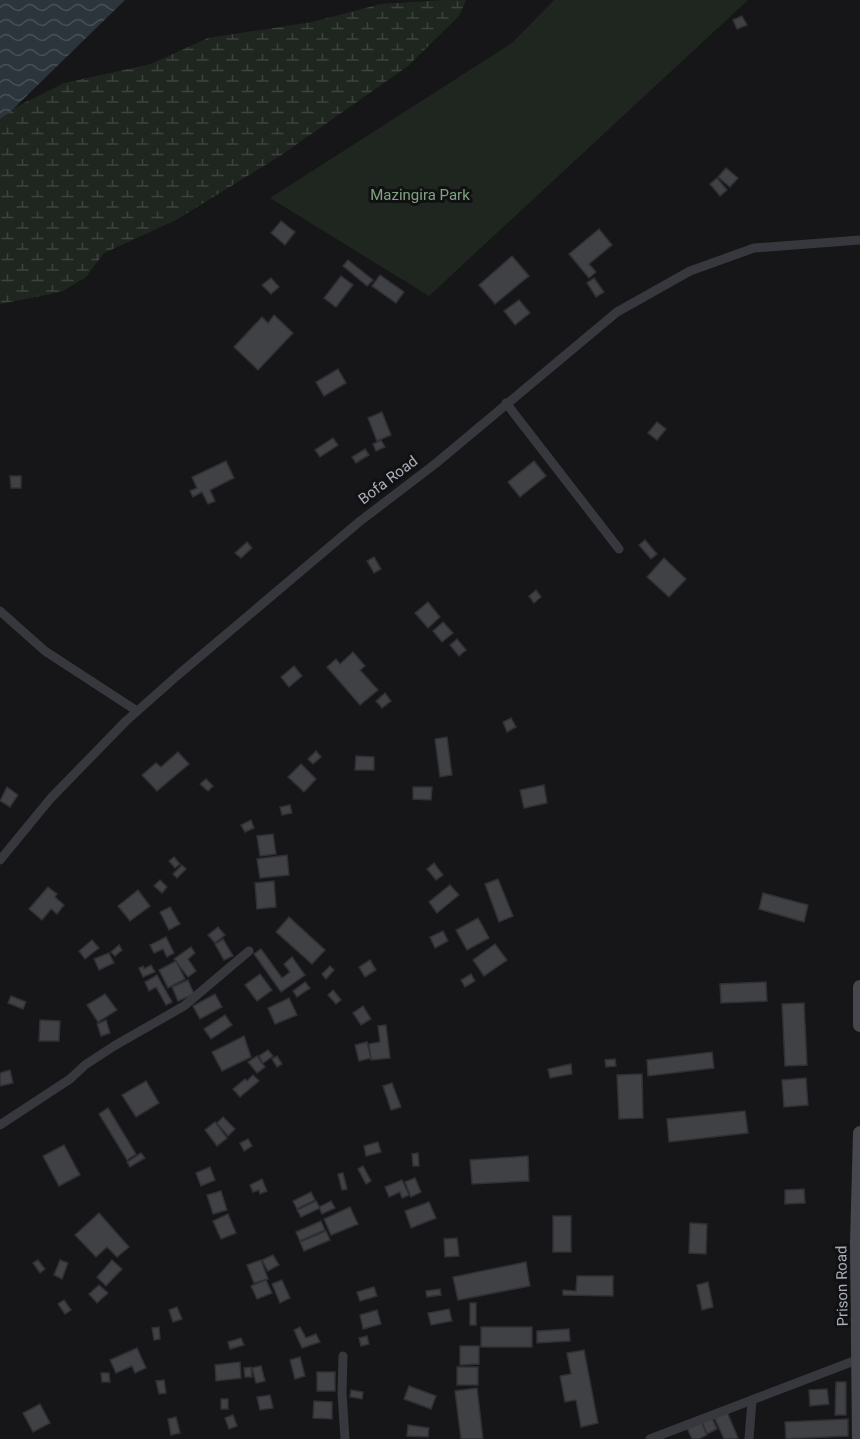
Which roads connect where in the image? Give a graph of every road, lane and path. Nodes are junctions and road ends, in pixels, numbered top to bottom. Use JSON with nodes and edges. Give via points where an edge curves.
{"nodes":[{"id":1,"x":860,"y":240,"type":"edge"},
{"id":2,"x":506,"y":403,"type":"junction"},
{"id":3,"x":619,"y":549,"type":"dead end"},
{"id":4,"x":0,"y":611,"type":"edge"},
{"id":5,"x":137,"y":711,"type":"junction"},
{"id":6,"x":0,"y":860,"type":"edge"},
{"id":7,"x":249,"y":951,"type":"dead end"},
{"id":8,"x":860,"y":987,"type":"edge"},
{"id":9,"x":860,"y":1025,"type":"edge"},
{"id":10,"x":0,"y":1125,"type":"edge"},
{"id":11,"x":860,"y":1133,"type":"edge"},
{"id":12,"x":343,"y":1356,"type":"dead end"},
{"id":13,"x":859,"y":1359,"type":"edge"},
{"id":14,"x":752,"y":1400,"type":"junction"},
{"id":15,"x":345,"y":1439,"type":"edge"},
{"id":16,"x":650,"y":1439,"type":"edge"},
{"id":17,"x":749,"y":1439,"type":"edge"},
{"id":18,"x":860,"y":1439,"type":"edge"}],
"edges":[{"from":1,"to":2,"type":"street","name":"Bofa Road","via":[[754,248],[690,271],[617,312]]},
{"from":2,"to":3,"type":"street"},
{"from":2,"to":5,"type":"street","name":"Bofa Road"},
{"from":4,"to":5,"type":"street","via":[[45,651]]},
{"from":5,"to":6,"type":"street","name":"Bofa Road","via":[[51,798]]},
{"from":7,"to":10,"type":"street","via":[[184,1006],[114,1046]]},
{"from":8,"to":9,"type":"street"},
{"from":11,"to":13,"type":"street","name":"Prison Road"},
{"from":12,"to":15,"type":"street"},
{"from":13,"to":14,"type":"street"},
{"from":13,"to":18,"type":"street","name":"Prison Road"},
{"from":14,"to":16,"type":"street"},
{"from":14,"to":17,"type":"street"}]}
